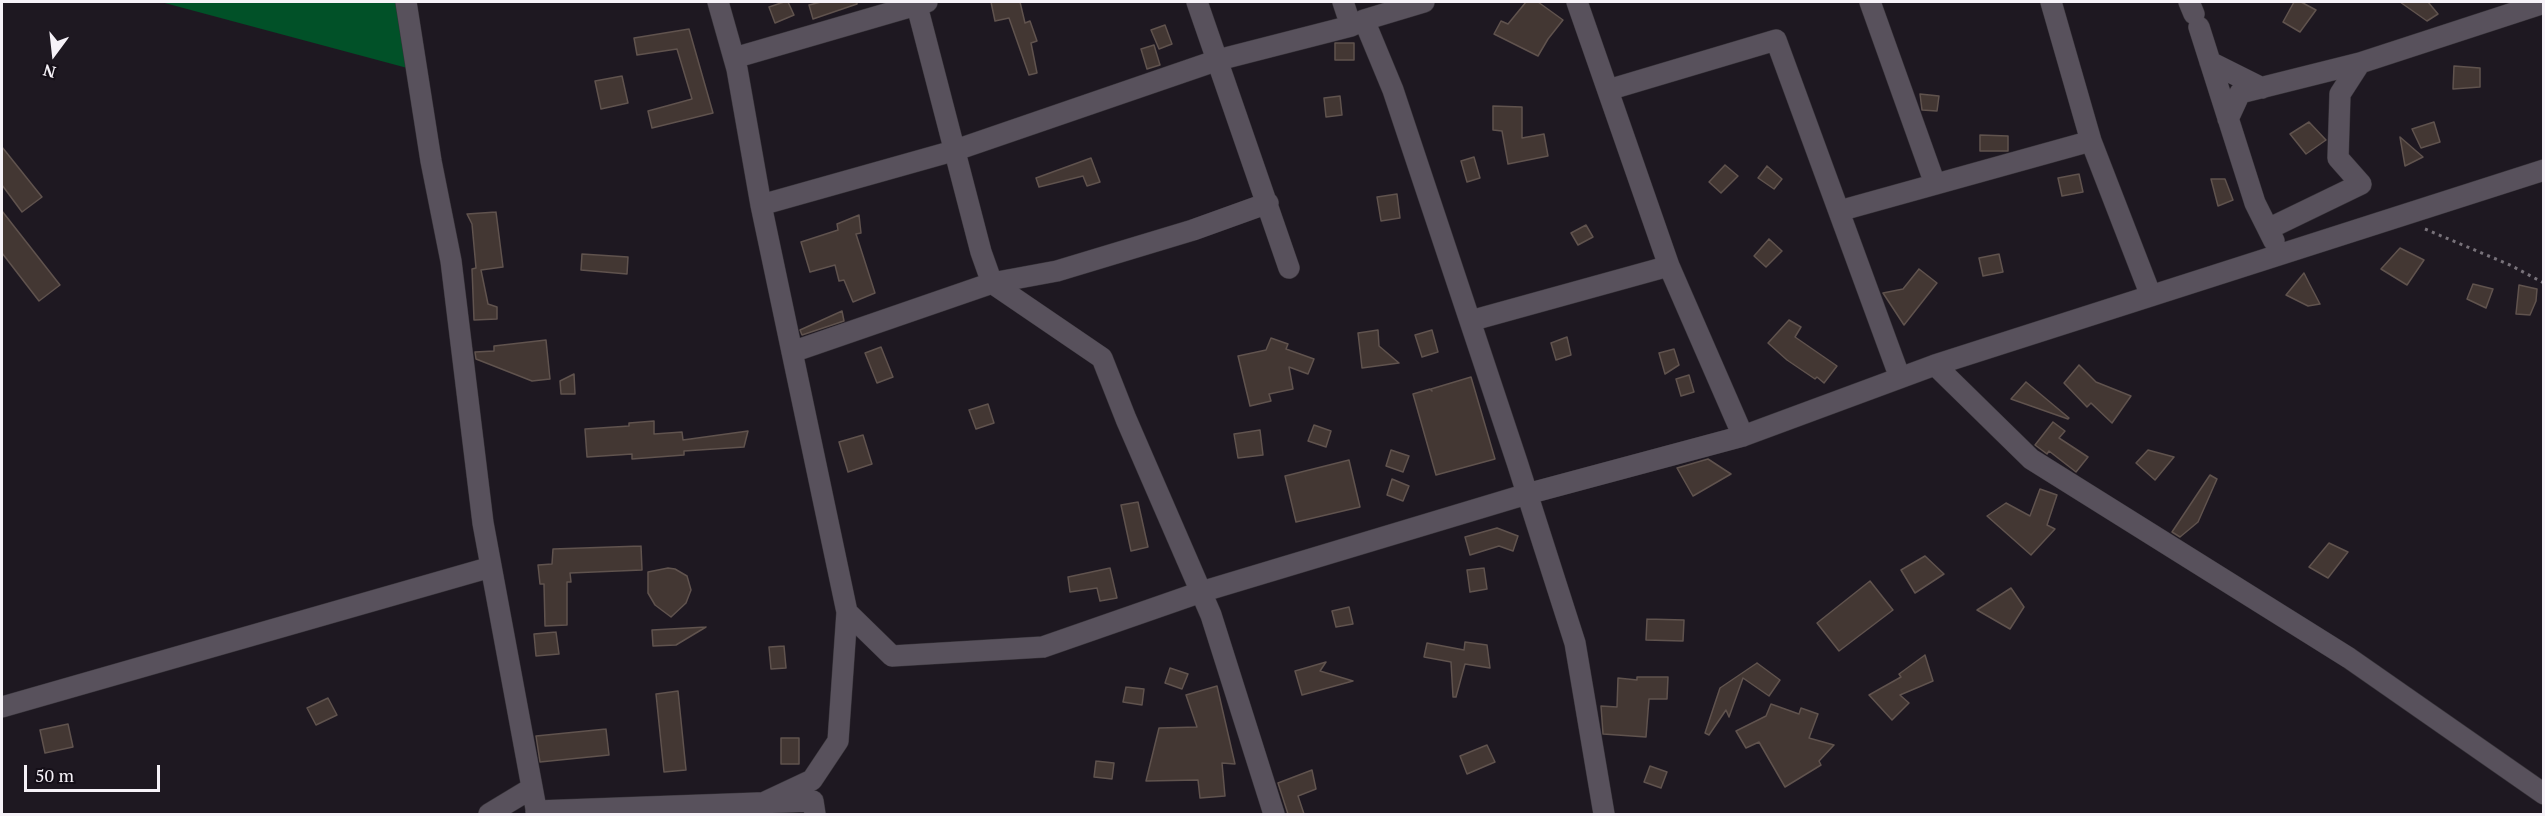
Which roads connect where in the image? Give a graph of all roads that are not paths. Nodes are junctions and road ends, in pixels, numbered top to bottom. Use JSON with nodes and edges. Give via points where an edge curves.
{"nodes":[{"id":1,"x":406,"y":2,"type":"edge"},
{"id":2,"x":718,"y":2,"type":"edge"},
{"id":3,"x":1197,"y":2,"type":"edge"},
{"id":4,"x":1343,"y":2,"type":"edge"},
{"id":5,"x":1424,"y":2,"type":"edge"},
{"id":6,"x":1577,"y":2,"type":"edge"},
{"id":7,"x":1870,"y":2,"type":"edge"},
{"id":8,"x":2051,"y":2,"type":"edge"},
{"id":9,"x":920,"y":3,"type":"edge"},
{"id":10,"x":2544,"y":3,"type":"edge"},
{"id":11,"x":2492,"y":10,"type":"edge"},
{"id":12,"x":2194,"y":14,"type":"edge"},
{"id":13,"x":1358,"y":23,"type":"junction"},
{"id":14,"x":734,"y":58,"type":"junction"},
{"id":15,"x":1218,"y":60,"type":"junction"},
{"id":16,"x":2210,"y":62,"type":"junction"},
{"id":17,"x":2360,"y":63,"type":"junction"},
{"id":18,"x":2262,"y":88,"type":"junction"},
{"id":19,"x":1608,"y":90,"type":"junction"},
{"id":20,"x":2228,"y":119,"type":"junction"},
{"id":21,"x":2091,"y":141,"type":"junction"},
{"id":22,"x":954,"y":151,"type":"junction"},
{"id":23,"x":2544,"y":170,"type":"edge"},
{"id":24,"x":1935,"y":184,"type":"junction"},
{"id":25,"x":1269,"y":202,"type":"junction"},
{"id":26,"x":761,"y":205,"type":"junction"},
{"id":27,"x":1839,"y":211,"type":"junction"},
{"id":28,"x":2268,"y":229,"type":"junction"},
{"id":29,"x":2280,"y":254,"type":"junction"},
{"id":30,"x":1669,"y":266,"type":"junction"},
{"id":31,"x":1289,"y":268,"type":"dead end"},
{"id":32,"x":992,"y":283,"type":"junction"},
{"id":33,"x":2151,"y":296,"type":"junction"},
{"id":34,"x":1470,"y":321,"type":"junction"},
{"id":35,"x":792,"y":352,"type":"junction"},
{"id":36,"x":1935,"y":365,"type":"junction"},
{"id":37,"x":1900,"y":378,"type":"junction"},
{"id":38,"x":1743,"y":436,"type":"junction"},
{"id":39,"x":1527,"y":494,"type":"junction"},
{"id":40,"x":491,"y":567,"type":"junction"},
{"id":41,"x":1201,"y":592,"type":"junction"},
{"id":42,"x":847,"y":612,"type":"junction"},
{"id":43,"x":2,"y":707,"type":"edge"},
{"id":44,"x":532,"y":788,"type":"junction"},
{"id":45,"x":2544,"y":794,"type":"edge"},
{"id":46,"x":762,"y":803,"type":"junction"},
{"id":47,"x":536,"y":813,"type":"edge"},
{"id":48,"x":489,"y":814,"type":"edge"},
{"id":49,"x":815,"y":814,"type":"edge"},
{"id":50,"x":1274,"y":814,"type":"edge"},
{"id":51,"x":1604,"y":814,"type":"edge"}],
"edges":[{"from":1,"to":40,"type":"street","via":[[451,261]]},
{"from":2,"to":14,"type":"street"},
{"from":3,"to":15,"type":"street"},
{"from":4,"to":13,"type":"street"},
{"from":5,"to":13,"type":"street"},
{"from":6,"to":19,"type":"street"},
{"from":7,"to":24,"type":"street"},
{"from":8,"to":21,"type":"street"},
{"from":9,"to":14,"type":"street"},
{"from":9,"to":22,"type":"street"},
{"from":10,"to":11,"type":"street"},
{"from":11,"to":17,"type":"street"},
{"from":12,"to":16,"type":"street"},
{"from":13,"to":15,"type":"street"},
{"from":13,"to":34,"type":"street","via":[[1393,90]]},
{"from":14,"to":26,"type":"street"},
{"from":15,"to":22,"type":"street"},
{"from":15,"to":25,"type":"street"},
{"from":16,"to":18,"type":"street"},
{"from":16,"to":20,"type":"street"},
{"from":17,"to":18,"type":"street"},
{"from":17,"to":28,"type":"street","via":[[2340,94],[2338,158],[2361,184]]},
{"from":18,"to":20,"type":"street","via":[[2240,93]]},
{"from":19,"to":27,"type":"street","via":[[1776,40]]},
{"from":19,"to":30,"type":"street"},
{"from":20,"to":28,"type":"street","via":[[2255,203]]},
{"from":21,"to":24,"type":"street"},
{"from":21,"to":33,"type":"street"},
{"from":22,"to":26,"type":"street"},
{"from":22,"to":32,"type":"street"},
{"from":23,"to":29,"type":"street"},
{"from":24,"to":27,"type":"street"},
{"from":25,"to":31,"type":"street"},
{"from":25,"to":32,"type":"street","via":[[1193,230],[1057,271]]},
{"from":26,"to":35,"type":"street"},
{"from":27,"to":37,"type":"street"},
{"from":28,"to":29,"type":"street"},
{"from":29,"to":33,"type":"street"},
{"from":30,"to":34,"type":"street"},
{"from":30,"to":38,"type":"street"},
{"from":32,"to":35,"type":"street"},
{"from":32,"to":41,"type":"street","via":[[1102,358]]},
{"from":33,"to":36,"type":"street"},
{"from":34,"to":39,"type":"street"},
{"from":35,"to":42,"type":"street"},
{"from":36,"to":37,"type":"street"},
{"from":36,"to":45,"type":"street","via":[[2031,459],[2349,658]]},
{"from":37,"to":38,"type":"street"},
{"from":38,"to":39,"type":"street"},
{"from":39,"to":41,"type":"street"},
{"from":39,"to":51,"type":"street","via":[[1575,643]]},
{"from":40,"to":43,"type":"street"},
{"from":40,"to":44,"type":"street"},
{"from":41,"to":42,"type":"street","via":[[1042,647],[892,656]]},
{"from":41,"to":50,"type":"street"},
{"from":42,"to":46,"type":"street","via":[[838,741],[812,780]]},
{"from":44,"to":47,"type":"street"},
{"from":44,"to":48,"type":"street"},
{"from":46,"to":47,"type":"street"},
{"from":46,"to":49,"type":"street","via":[[813,801]]}]}
